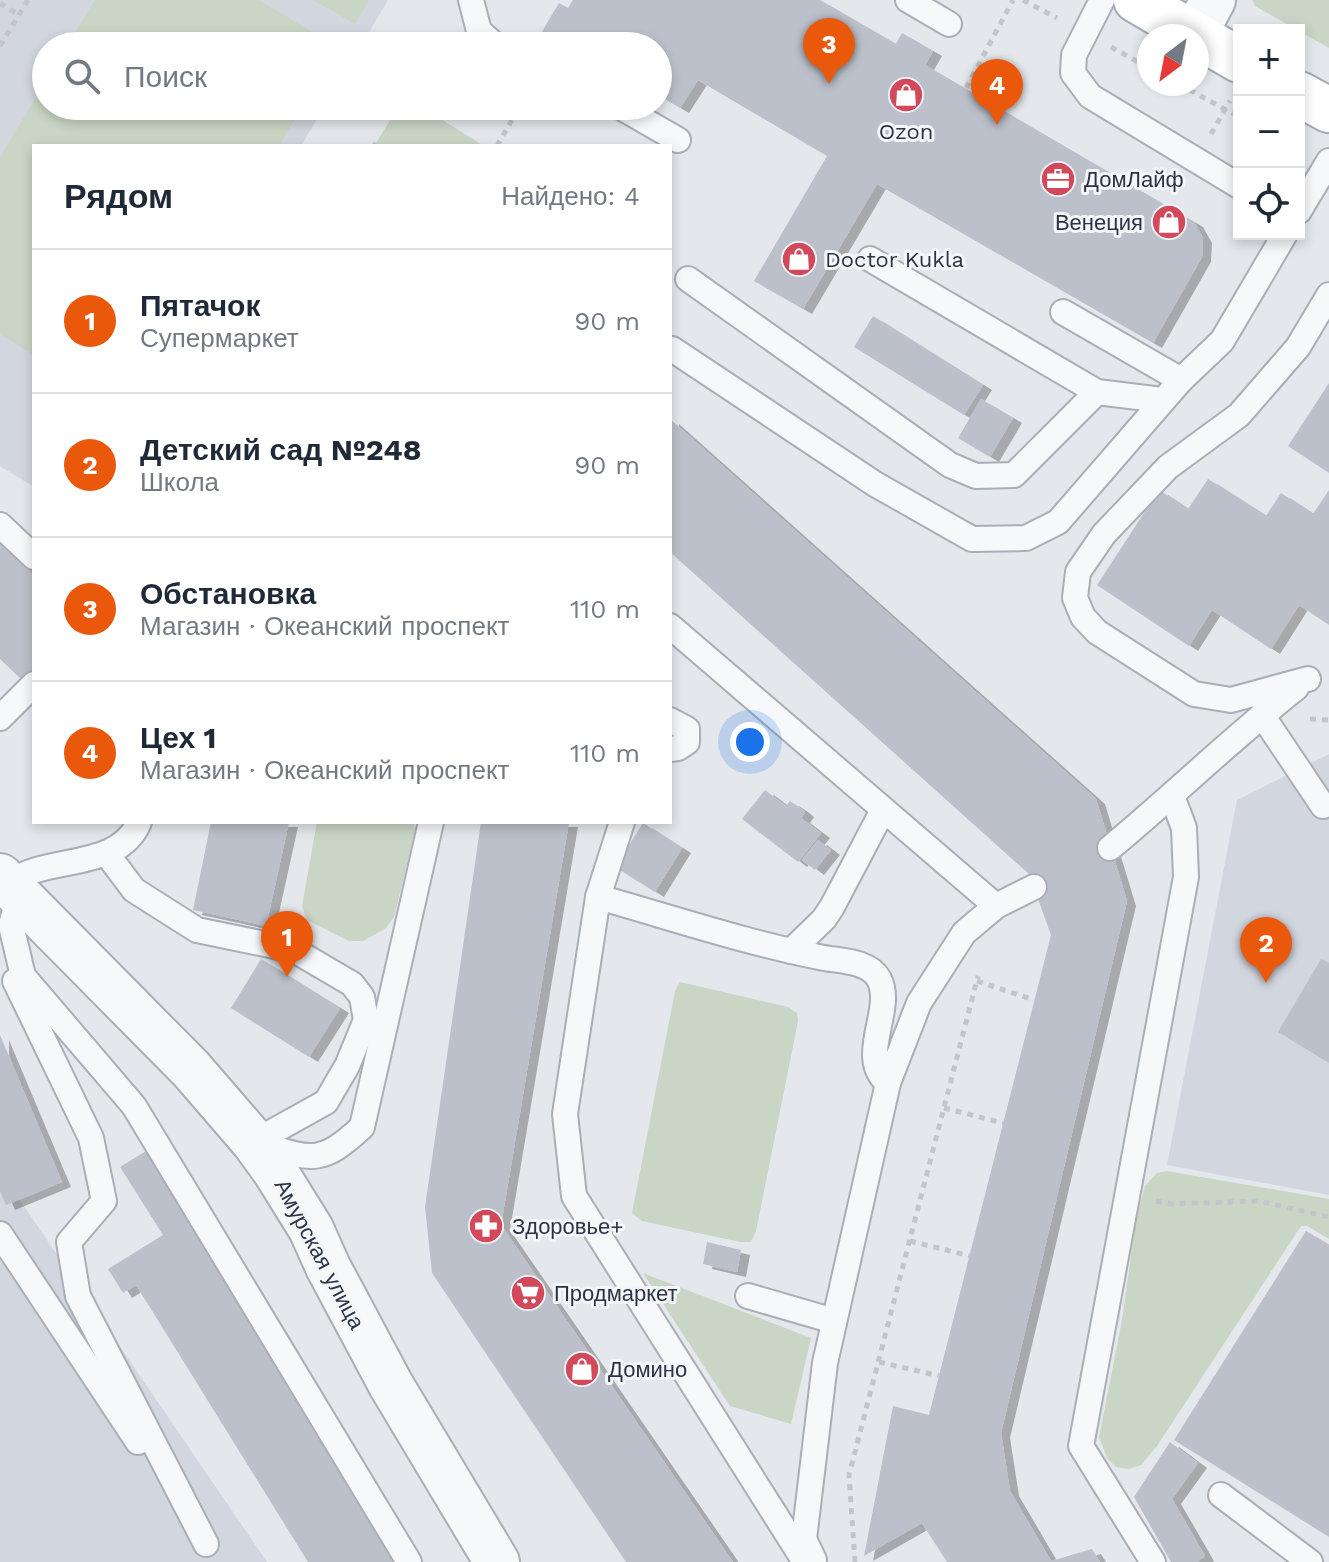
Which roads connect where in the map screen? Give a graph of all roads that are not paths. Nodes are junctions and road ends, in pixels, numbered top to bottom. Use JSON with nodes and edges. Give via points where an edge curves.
{"nodes":[{"id":1,"x":471,"y":0,"type":"edge"},
{"id":2,"x":908,"y":0,"type":"edge"},
{"id":3,"x":1102,"y":0,"type":"edge"},
{"id":4,"x":1136,"y":0,"type":"edge"},
{"id":5,"x":1204,"y":17,"type":"edge"},
{"id":6,"x":949,"y":24,"type":"dead end"},
{"id":7,"x":480,"y":32,"type":"edge"},
{"id":8,"x":1233,"y":53,"type":"edge"},
{"id":9,"x":1303,"y":96,"type":"edge"},
{"id":10,"x":1329,"y":110,"type":"edge"},
{"id":11,"x":643,"y":120,"type":"edge"},
{"id":12,"x":678,"y":140,"type":"dead end"},
{"id":13,"x":1329,"y":161,"type":"edge"},
{"id":14,"x":1233,"y":182,"type":"edge"},
{"id":15,"x":1305,"y":201,"type":"edge"},
{"id":16,"x":1278,"y":240,"type":"edge"},
{"id":17,"x":870,"y":259,"type":"dead end"},
{"id":18,"x":688,"y":279,"type":"dead end"},
{"id":19,"x":1329,"y":295,"type":"edge"},
{"id":20,"x":1063,"y":312,"type":"dead end"},
{"id":21,"x":672,"y":349,"type":"dead end"},
{"id":22,"x":1181,"y":380,"type":"junction"},
{"id":23,"x":1097,"y":392,"type":"junction"},
{"id":24,"x":1162,"y":400,"type":"junction"},
{"id":25,"x":0,"y":525,"type":"edge"},
{"id":26,"x":32,"y":555,"type":"edge"},
{"id":27,"x":672,"y":628,"type":"edge"},
{"id":28,"x":32,"y":686,"type":"edge"},
{"id":29,"x":1262,"y":715,"type":"junction"},
{"id":30,"x":0,"y":718,"type":"edge"},
{"id":31,"x":672,"y":721,"type":"edge"},
{"id":32,"x":672,"y":749,"type":"edge"},
{"id":33,"x":1172,"y":796,"type":"junction"},
{"id":34,"x":1323,"y":806,"type":"dead end"},
{"id":35,"x":883,"y":810,"type":"junction"},
{"id":36,"x":138,"y":824,"type":"edge"},
{"id":37,"x":431,"y":824,"type":"edge"},
{"id":38,"x":621,"y":824,"type":"edge"},
{"id":39,"x":1110,"y":848,"type":"dead end"},
{"id":40,"x":107,"y":854,"type":"junction"},
{"id":41,"x":1034,"y":887,"type":"dead end"},
{"id":42,"x":7,"y":889,"type":"edge"},
{"id":43,"x":598,"y":897,"type":"junction"},
{"id":44,"x":996,"y":906,"type":"junction"},
{"id":45,"x":0,"y":950,"type":"edge"},
{"id":46,"x":791,"y":951,"type":"junction"},
{"id":47,"x":888,"y":1083,"type":"junction"},
{"id":48,"x":254,"y":1142,"type":"junction"},
{"id":49,"x":0,"y":1234,"type":"edge"},
{"id":50,"x":748,"y":1296,"type":"dead end"},
{"id":51,"x":834,"y":1321,"type":"junction"},
{"id":52,"x":1221,"y":1495,"type":"dead end"},
{"id":53,"x":212,"y":1553,"type":"edge"},
{"id":54,"x":409,"y":1562,"type":"edge"},
{"id":55,"x":497,"y":1562,"type":"edge"},
{"id":56,"x":805,"y":1562,"type":"edge"},
{"id":57,"x":815,"y":1562,"type":"edge"},
{"id":58,"x":1153,"y":1562,"type":"edge"},
{"id":59,"x":1310,"y":1562,"type":"edge"}],
"edges":[{"from":1,"to":7,"type":"lane"},
{"from":2,"to":6,"type":"lane"},
{"from":3,"to":14,"type":"lane","via":[[1074,55],[1073,73],[1090,96]]},
{"from":4,"to":5,"type":"main road"},
{"from":5,"to":8,"type":"main road"},
{"from":9,"to":10,"type":"main road"},
{"from":11,"to":12,"type":"lane"},
{"from":13,"to":15,"type":"lane"},
{"from":16,"to":22,"type":"lane","via":[[1222,341]]},
{"from":17,"to":23,"type":"lane"},
{"from":18,"to":23,"type":"lane","via":[[950,465],[976,476],[1014,475]]},
{"from":19,"to":29,"type":"lane","via":[[1298,347],[1239,415],[1168,467],[1104,534],[1078,572],[1075,598],[1097,632],[1194,694],[1231,700],[1308,679]]},
{"from":20,"to":22,"type":"lane"},
{"from":21,"to":24,"type":"lane","via":[[875,484],[972,539],[1026,538],[1058,522]]},
{"from":22,"to":24,"type":"lane"},
{"from":23,"to":24,"type":"lane"},
{"from":25,"to":26,"type":"lane"},
{"from":27,"to":35,"type":"lane"},
{"from":28,"to":30,"type":"lane"},
{"from":29,"to":33,"type":"lane"},
{"from":29,"to":34,"type":"lane"},
{"from":31,"to":32,"type":"lane","via":[[687,729],[687,742]]},
{"from":33,"to":39,"type":"lane"},
{"from":33,"to":58,"type":"lane","via":[[1184,828],[1186,877],[1081,1446]]},
{"from":35,"to":44,"type":"lane"},
{"from":35,"to":46,"type":"lane","via":[[832,907]]},
{"from":36,"to":40,"type":"lane","via":[[124,844]]},
{"from":37,"to":48,"type":"lane","via":[[362,1127],[336,1151],[303,1157]]},
{"from":38,"to":43,"type":"lane"},
{"from":40,"to":42,"type":"lane","via":[[53,866]]},
{"from":40,"to":48,"type":"lane","via":[[134,890],[197,930],[294,950],[352,984],[362,997],[366,1020],[326,1102]]},
{"from":41,"to":44,"type":"lane"},
{"from":42,"to":48,"type":"street","name":"Амурская улица","via":[[191,1069]]},
{"from":42,"to":54,"type":"lane","via":[[23,976],[134,1106]]},
{"from":43,"to":46,"type":"lane"},
{"from":43,"to":56,"type":"lane","via":[[565,1114],[574,1196]]},
{"from":44,"to":47,"type":"lane","via":[[964,933],[919,1003]]},
{"from":45,"to":53,"type":"lane","via":[[91,1138],[104,1201],[69,1242],[78,1296]]},
{"from":46,"to":47,"type":"lane","via":[[864,966],[877,975],[884,991],[875,1058],[879,1076]]},
{"from":47,"to":51,"type":"lane"},
{"from":48,"to":55,"type":"street","name":"Амурская улица","via":[[311,1229],[391,1385]]},
{"from":49,"to":53,"type":"lane"},
{"from":50,"to":51,"type":"lane"},
{"from":51,"to":57,"type":"lane","via":[[804,1539]]},
{"from":52,"to":59,"type":"lane"}]}
